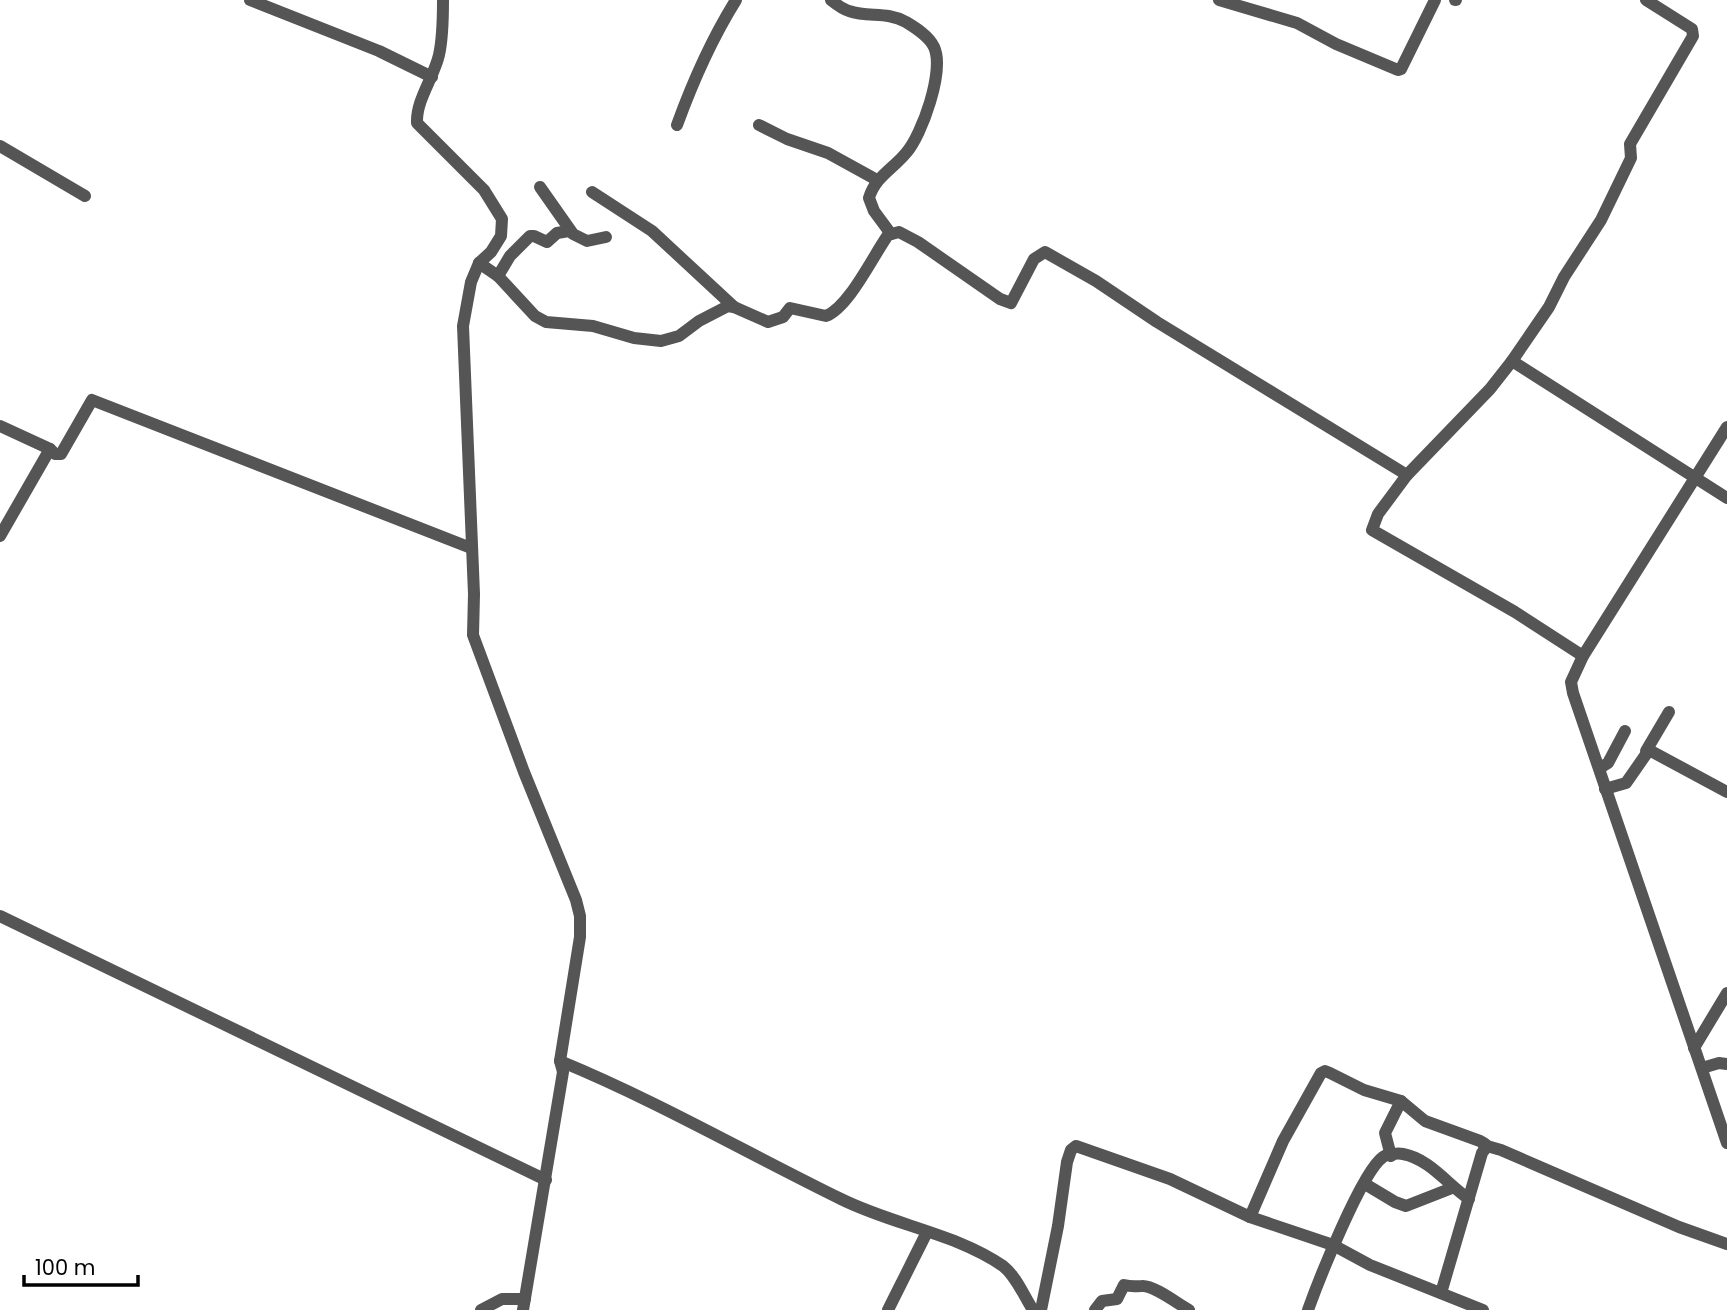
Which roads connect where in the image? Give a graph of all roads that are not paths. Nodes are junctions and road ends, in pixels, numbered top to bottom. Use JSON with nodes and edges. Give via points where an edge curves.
{"nodes":[{"id":1,"x":250,"y":0,"type":"edge"},
{"id":2,"x":443,"y":0,"type":"edge"},
{"id":3,"x":736,"y":0,"type":"edge"},
{"id":4,"x":831,"y":0,"type":"edge"},
{"id":5,"x":1219,"y":0,"type":"edge"},
{"id":6,"x":1435,"y":0,"type":"edge"},
{"id":7,"x":1647,"y":0,"type":"edge"},
{"id":8,"x":432,"y":77,"type":"junction"},
{"id":9,"x":677,"y":125,"type":"dead end"},
{"id":10,"x":759,"y":125,"type":"dead end"},
{"id":11,"x":0,"y":146,"type":"edge"},
{"id":12,"x":877,"y":180,"type":"junction"},
{"id":13,"x":540,"y":187,"type":"dead end"},
{"id":14,"x":592,"y":192,"type":"dead end"},
{"id":15,"x":85,"y":196,"type":"dead end"},
{"id":16,"x":569,"y":231,"type":"junction"},
{"id":17,"x":891,"y":234,"type":"junction"},
{"id":18,"x":606,"y":237,"type":"dead end"},
{"id":19,"x":478,"y":263,"type":"junction"},
{"id":20,"x":498,"y":276,"type":"junction"},
{"id":21,"x":734,"y":307,"type":"junction"},
{"id":22,"x":1512,"y":362,"type":"junction"},
{"id":23,"x":0,"y":426,"type":"edge"},
{"id":24,"x":1727,"y":427,"type":"edge"},
{"id":25,"x":50,"y":449,"type":"junction"},
{"id":26,"x":1407,"y":475,"type":"junction"},
{"id":27,"x":1696,"y":477,"type":"junction"},
{"id":28,"x":1727,"y":498,"type":"edge"},
{"id":29,"x":0,"y":536,"type":"edge"},
{"id":30,"x":471,"y":548,"type":"junction"},
{"id":31,"x":1583,"y":656,"type":"junction"},
{"id":32,"x":1669,"y":712,"type":"dead end"},
{"id":33,"x":1625,"y":731,"type":"dead end"},
{"id":34,"x":1646,"y":751,"type":"junction"},
{"id":35,"x":1600,"y":768,"type":"junction"},
{"id":36,"x":1605,"y":789,"type":"junction"},
{"id":37,"x":1727,"y":792,"type":"edge"},
{"id":38,"x":0,"y":916,"type":"edge"},
{"id":39,"x":1727,"y":993,"type":"edge"},
{"id":40,"x":1695,"y":1048,"type":"junction"},
{"id":41,"x":560,"y":1061,"type":"junction"},
{"id":42,"x":1727,"y":1064,"type":"edge"},
{"id":43,"x":1702,"y":1068,"type":"junction"},
{"id":44,"x":1401,"y":1101,"type":"junction"},
{"id":45,"x":1727,"y":1143,"type":"edge"},
{"id":46,"x":1484,"y":1150,"type":"junction"},
{"id":47,"x":1391,"y":1156,"type":"junction"},
{"id":48,"x":546,"y":1180,"type":"junction"},
{"id":49,"x":1364,"y":1184,"type":"junction"},
{"id":50,"x":1452,"y":1188,"type":"junction"},
{"id":51,"x":1469,"y":1199,"type":"junction"},
{"id":52,"x":1250,"y":1217,"type":"junction"},
{"id":53,"x":927,"y":1232,"type":"junction"},
{"id":54,"x":1727,"y":1244,"type":"edge"},
{"id":55,"x":1334,"y":1245,"type":"junction"},
{"id":56,"x":1441,"y":1293,"type":"junction"},
{"id":57,"x":524,"y":1304,"type":"edge"},
{"id":58,"x":1039,"y":1308,"type":"edge"},
{"id":59,"x":481,"y":1310,"type":"edge"},
{"id":60,"x":888,"y":1310,"type":"edge"},
{"id":61,"x":1096,"y":1310,"type":"edge"},
{"id":62,"x":1189,"y":1310,"type":"edge"},
{"id":63,"x":1308,"y":1310,"type":"edge"},
{"id":64,"x":1483,"y":1310,"type":"edge"}],
"edges":[{"from":1,"to":8,"type":"street"},
{"from":2,"to":8,"type":"street","via":[[443,31]]},
{"from":3,"to":9,"type":"street","via":[[710,42]]},
{"from":4,"to":12,"type":"street","via":[[847,11],[891,15],[907,23],[927,37],[937,57],[928,106],[914,142]]},
{"from":5,"to":6,"type":"street","via":[[1297,23],[1398,70]]},
{"from":7,"to":22,"type":"street","via":[[1692,29],[1693,36],[1630,144],[1631,158],[1601,220]]},
{"from":8,"to":19,"type":"street","via":[[417,123],[484,190],[502,219],[501,236]]},
{"from":10,"to":12,"type":"street","via":[[828,153]]},
{"from":11,"to":15,"type":"street"},
{"from":12,"to":17,"type":"street","via":[[870,204]]},
{"from":13,"to":16,"type":"street"},
{"from":14,"to":21,"type":"street","via":[[652,231]]},
{"from":16,"to":18,"type":"street","via":[[587,242]]},
{"from":16,"to":20,"type":"street","via":[[547,242],[530,236]]},
{"from":17,"to":21,"type":"street","via":[[845,301],[830,315],[790,308],[783,317],[768,322]]},
{"from":17,"to":26,"type":"street","via":[[899,232],[918,242],[1011,303],[1034,259],[1047,253]]},
{"from":19,"to":20,"type":"street"},
{"from":19,"to":30,"type":"street","via":[[467,292],[463,326]]},
{"from":20,"to":21,"type":"street","via":[[539,320],[593,326],[647,340],[679,337],[715,311]]},
{"from":22,"to":26,"type":"street"},
{"from":22,"to":27,"type":"street"},
{"from":23,"to":25,"type":"street"},
{"from":24,"to":27,"type":"street"},
{"from":25,"to":29,"type":"street"},
{"from":25,"to":30,"type":"street","via":[[63,452],[92,400]]},
{"from":26,"to":31,"type":"street","via":[[1378,514],[1372,530]]},
{"from":27,"to":28,"type":"street"},
{"from":27,"to":31,"type":"street"},
{"from":30,"to":41,"type":"street","via":[[473,635],[580,916]]},
{"from":31,"to":35,"type":"street","via":[[1572,688]]},
{"from":32,"to":34,"type":"street"},
{"from":33,"to":35,"type":"street","via":[[1608,763]]},
{"from":34,"to":36,"type":"street","via":[[1626,783]]},
{"from":34,"to":37,"type":"street"},
{"from":35,"to":36,"type":"street"},
{"from":36,"to":40,"type":"street"},
{"from":38,"to":48,"type":"street"},
{"from":39,"to":40,"type":"street"},
{"from":40,"to":43,"type":"street"},
{"from":41,"to":48,"type":"street","via":[[563,1072]]},
{"from":41,"to":53,"type":"street","via":[[843,1200]]},
{"from":42,"to":43,"type":"street"},
{"from":43,"to":45,"type":"street"},
{"from":44,"to":46,"type":"street","via":[[1425,1121],[1480,1141]]},
{"from":44,"to":47,"type":"street","via":[[1386,1126]]},
{"from":44,"to":52,"type":"street","via":[[1321,1073],[1283,1141]]},
{"from":46,"to":51,"type":"street"},
{"from":46,"to":54,"type":"street","via":[[1487,1146],[1500,1150]]},
{"from":47,"to":49,"type":"street","via":[[1380,1159]]},
{"from":47,"to":50,"type":"street","via":[[1410,1156],[1434,1169]]},
{"from":48,"to":57,"type":"street"},
{"from":49,"to":50,"type":"street","via":[[1402,1206]]},
{"from":49,"to":55,"type":"street"},
{"from":50,"to":51,"type":"street"},
{"from":51,"to":56,"type":"street"},
{"from":52,"to":55,"type":"street"},
{"from":52,"to":58,"type":"street","via":[[1170,1179],[1074,1147],[1067,1162]]},
{"from":53,"to":58,"type":"street","via":[[1003,1266]]},
{"from":53,"to":60,"type":"street"},
{"from":55,"to":56,"type":"street","via":[[1370,1265]]},
{"from":55,"to":63,"type":"street"},
{"from":56,"to":64,"type":"street"},
{"from":57,"to":59,"type":"street","via":[[502,1298]]},
{"from":61,"to":62,"type":"street","via":[[1102,1301],[1117,1299],[1124,1285],[1142,1285]]}]}
